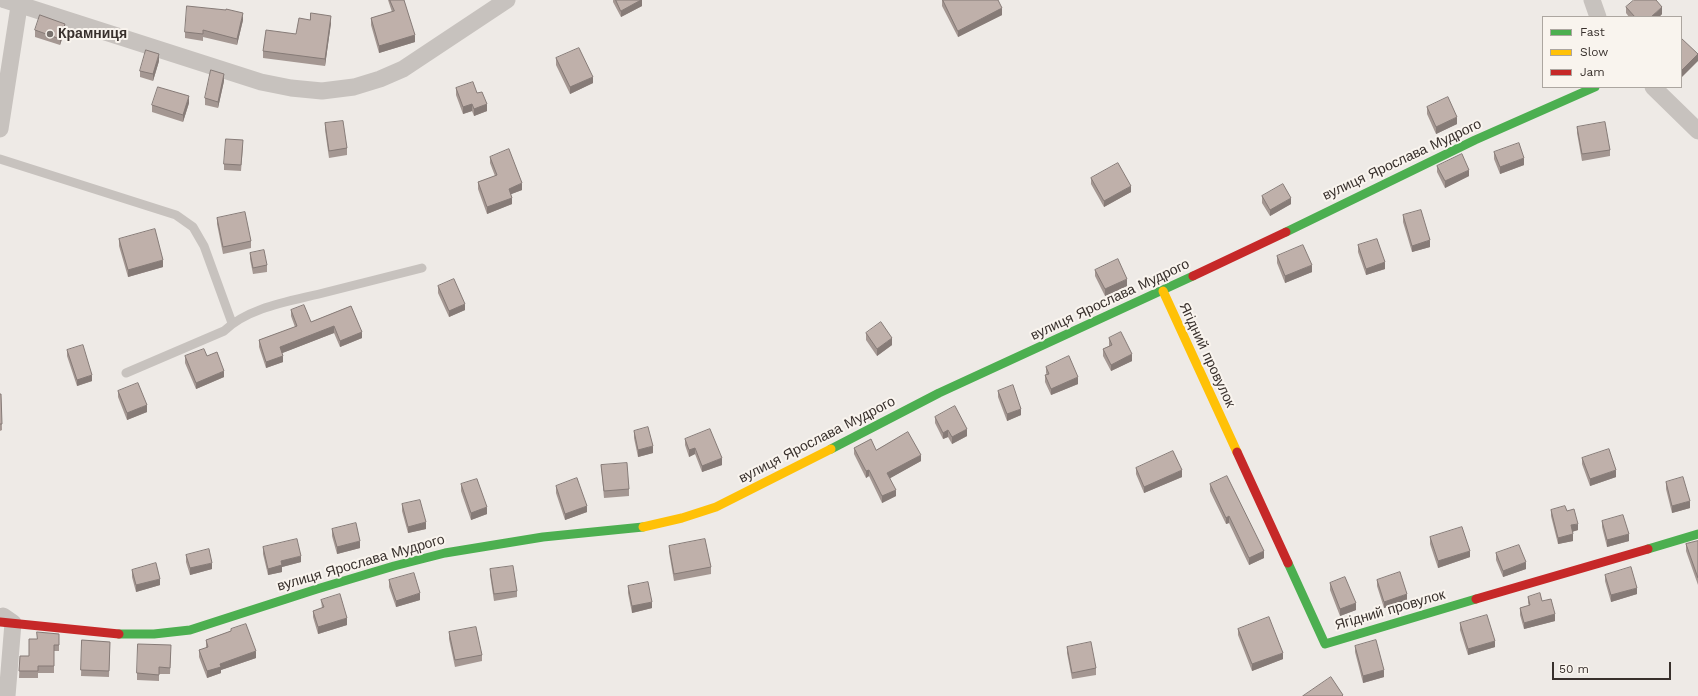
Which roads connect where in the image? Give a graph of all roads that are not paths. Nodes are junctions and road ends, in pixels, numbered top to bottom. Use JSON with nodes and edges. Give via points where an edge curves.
{"nodes":[{"id":1,"x":507,"y":0,"type":"edge"},
{"id":2,"x":1592,"y":0,"type":"edge"},
{"id":3,"x":15,"y":2,"type":"edge"},
{"id":4,"x":1598,"y":16,"type":"edge"},
{"id":5,"x":1593,"y":88,"type":"edge"},
{"id":6,"x":1653,"y":88,"type":"edge"},
{"id":7,"x":0,"y":129,"type":"edge"},
{"id":8,"x":1698,"y":131,"type":"edge"},
{"id":9,"x":0,"y":159,"type":"edge"},
{"id":10,"x":422,"y":268,"type":"dead end"},
{"id":11,"x":1163,"y":291,"type":"junction"},
{"id":12,"x":232,"y":322,"type":"junction"},
{"id":13,"x":126,"y":373,"type":"dead end"},
{"id":14,"x":1698,"y":534,"type":"edge"},
{"id":15,"x":4,"y":619,"type":"edge"},
{"id":16,"x":7,"y":696,"type":"edge"}],
"edges":[{"from":1,"to":3,"type":"street","via":[[403,69],[354,87],[322,91],[261,82]]},
{"from":2,"to":4,"type":"street"},
{"from":3,"to":7,"type":"street"},
{"from":5,"to":11,"type":"street","name":"вулиця Ярослава Мудрого","via":[[1468,143]]},
{"from":6,"to":8,"type":"street"},
{"from":9,"to":12,"type":"lane","via":[[176,216],[193,227],[204,246]]},
{"from":10,"to":12,"type":"lane","via":[[278,304]]},
{"from":11,"to":14,"type":"street","name":"Ягідний провулок","via":[[1325,644]]},
{"from":11,"to":15,"type":"street","name":"вулиця Ярослава Мудрого","via":[[939,393],[744,494],[716,507],[682,518],[640,528],[543,537],[445,553],[331,585],[190,630],[120,634]]},
{"from":12,"to":13,"type":"lane","via":[[224,331]]},
{"from":15,"to":16,"type":"street"}]}
